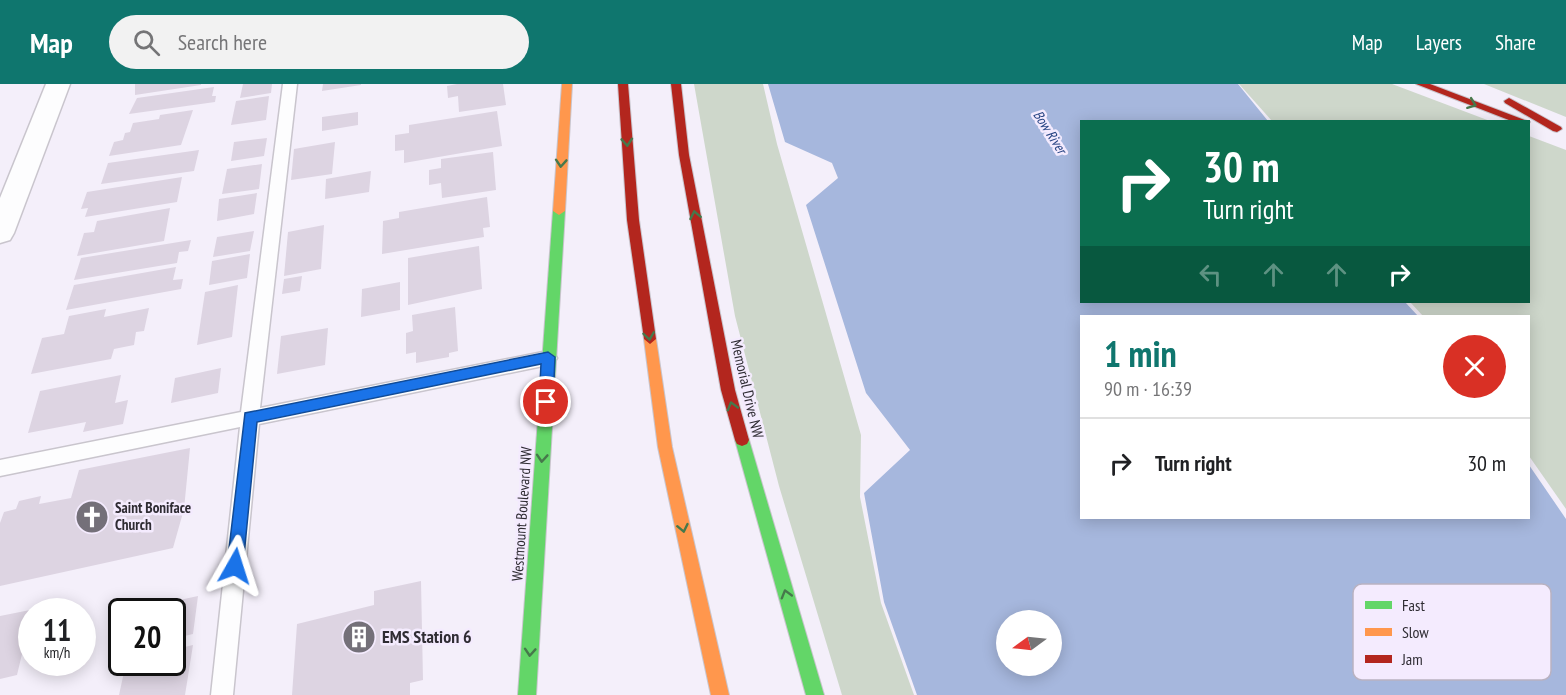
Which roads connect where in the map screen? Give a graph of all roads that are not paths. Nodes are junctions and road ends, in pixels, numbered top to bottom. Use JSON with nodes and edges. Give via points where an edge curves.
{"nodes":[{"id":1,"x":58,"y":84,"type":"edge"},
{"id":2,"x":290,"y":84,"type":"edge"},
{"id":3,"x":567,"y":84,"type":"edge"},
{"id":4,"x":623,"y":84,"type":"edge"},
{"id":5,"x":676,"y":84,"type":"edge"},
{"id":6,"x":1420,"y":84,"type":"edge"},
{"id":7,"x":1498,"y":96,"type":"dead end"},
{"id":8,"x":1521,"y":120,"type":"edge"},
{"id":9,"x":1530,"y":123,"type":"edge"},
{"id":10,"x":1561,"y":131,"type":"edge"},
{"id":11,"x":27,"y":162,"type":"junction"},
{"id":12,"x":0,"y":166,"type":"edge"},
{"id":13,"x":0,"y":233,"type":"edge"},
{"id":14,"x":548,"y":357,"type":"junction"},
{"id":15,"x":250,"y":417,"type":"junction"},
{"id":16,"x":0,"y":468,"type":"edge"},
{"id":17,"x":802,"y":650,"type":"junction"},
{"id":18,"x":713,"y":664,"type":"junction"},
{"id":19,"x":222,"y":695,"type":"edge"},
{"id":20,"x":527,"y":695,"type":"edge"},
{"id":21,"x":706,"y":695,"type":"edge"},
{"id":22,"x":720,"y":695,"type":"edge"},
{"id":23,"x":802,"y":695,"type":"edge"},
{"id":24,"x":815,"y":695,"type":"edge"}],
"edges":[{"from":1,"to":11,"type":"street"},
{"from":2,"to":15,"type":"lane"},
{"from":3,"to":14,"type":"main road","name":"Westmount Boulevard NW","one_way":true},
{"from":4,"to":18,"type":"main road","one_way":true,"via":[[633,220],[665,447]]},
{"from":17,"to":5,"type":"main road","name":"Memorial Drive NW","one_way":true,"via":[[728,390],[684,155]]},
{"from":6,"to":8,"type":"main road","one_way":true},
{"from":7,"to":10,"type":"main road"},
{"from":9,"to":10,"type":"main road"},
{"from":11,"to":12,"type":"street"},
{"from":11,"to":13,"type":"street"},
{"from":14,"to":15,"type":"lane"},
{"from":14,"to":20,"type":"main road","name":"Westmount Boulevard NW","one_way":true},
{"from":15,"to":16,"type":"lane"},
{"from":15,"to":19,"type":"lane"},
{"from":17,"to":23,"type":"main road"},
{"from":17,"to":24,"type":"main road","name":"Memorial Drive NW"},
{"from":18,"to":21,"type":"main road"},
{"from":18,"to":22,"type":"main road"}]}
